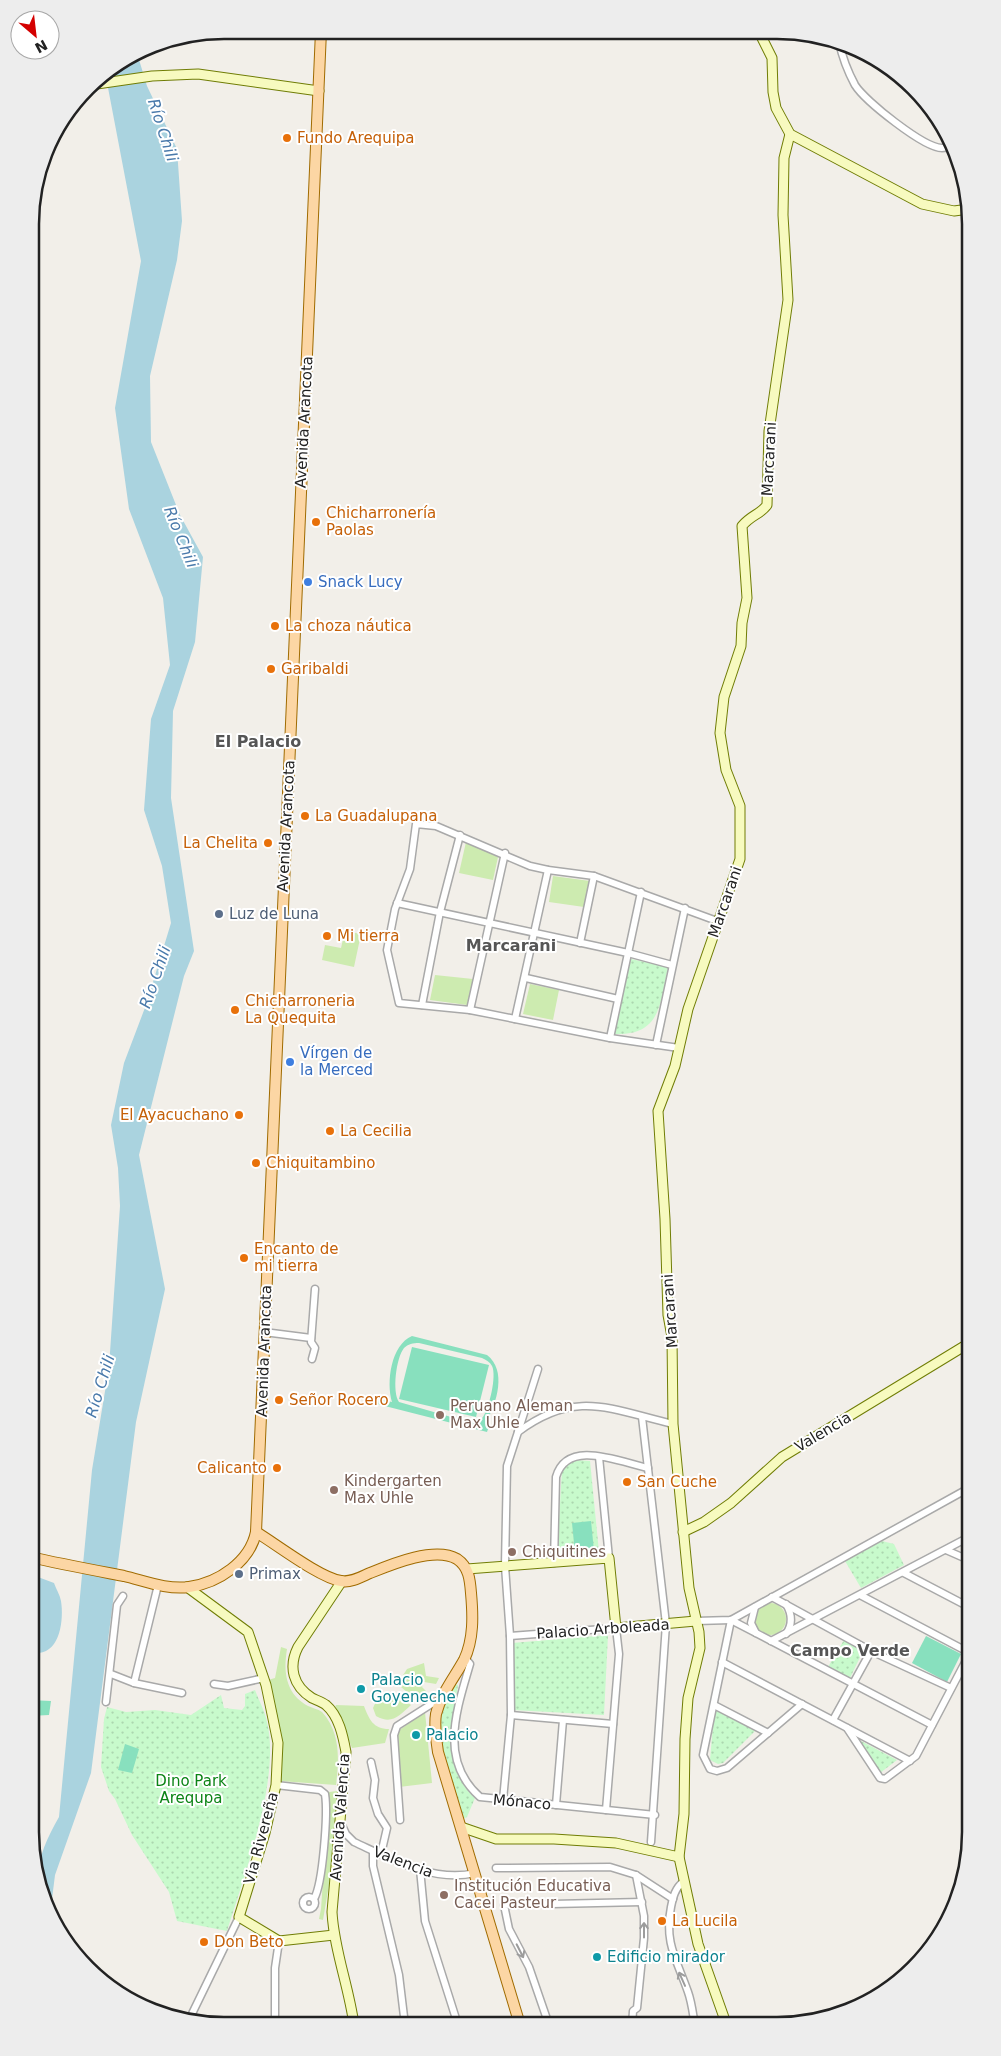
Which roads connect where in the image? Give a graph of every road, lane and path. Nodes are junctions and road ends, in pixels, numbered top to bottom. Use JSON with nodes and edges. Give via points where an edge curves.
{"nodes":[{"id":1,"x":320,"y":39,"type":"edge"},
{"id":2,"x":762,"y":39,"type":"edge"},
{"id":3,"x":841,"y":50,"type":"edge"},
{"id":4,"x":104,"y":84,"type":"edge"},
{"id":5,"x":319,"y":91,"type":"junction"},
{"id":6,"x":790,"y":134,"type":"junction"},
{"id":7,"x":945,"y":147,"type":"edge"},
{"id":8,"x":962,"y":210,"type":"edge"},
{"id":9,"x":460,"y":835,"type":"junction"},
{"id":10,"x":505,"y":853,"type":"junction"},
{"id":11,"x":548,"y":870,"type":"junction"},
{"id":12,"x":594,"y":876,"type":"junction"},
{"id":13,"x":641,"y":892,"type":"junction"},
{"id":14,"x":397,"y":903,"type":"junction"},
{"id":15,"x":685,"y":908,"type":"junction"},
{"id":16,"x":440,"y":912,"type":"junction"},
{"id":17,"x":717,"y":921,"type":"junction"},
{"id":18,"x":488,"y":923,"type":"junction"},
{"id":19,"x":534,"y":932,"type":"junction"},
{"id":20,"x":580,"y":943,"type":"junction"},
{"id":21,"x":628,"y":953,"type":"junction"},
{"id":22,"x":672,"y":965,"type":"junction"},
{"id":23,"x":526,"y":978,"type":"junction"},
{"id":24,"x":618,"y":999,"type":"junction"},
{"id":25,"x":422,"y":1005,"type":"junction"},
{"id":26,"x":470,"y":1010,"type":"junction"},
{"id":27,"x":516,"y":1019,"type":"junction"},
{"id":28,"x":610,"y":1038,"type":"junction"},
{"id":29,"x":656,"y":1044,"type":"junction"},
{"id":30,"x":679,"y":1048,"type":"junction"},
{"id":31,"x":315,"y":1289,"type":"dead end"},
{"id":32,"x":264,"y":1332,"type":"junction"},
{"id":33,"x":311,"y":1338,"type":"junction"},
{"id":34,"x":962,"y":1348,"type":"edge"},
{"id":35,"x":312,"y":1359,"type":"dead end"},
{"id":36,"x":538,"y":1369,"type":"dead end"},
{"id":37,"x":642,"y":1417,"type":"junction"},
{"id":38,"x":673,"y":1424,"type":"junction"},
{"id":39,"x":518,"y":1432,"type":"junction"},
{"id":40,"x":599,"y":1457,"type":"junction"},
{"id":41,"x":648,"y":1468,"type":"junction"},
{"id":42,"x":962,"y":1492,"type":"edge"},
{"id":43,"x":256,"y":1532,"type":"junction"},
{"id":44,"x":683,"y":1532,"type":"junction"},
{"id":45,"x":962,"y":1541,"type":"edge"},
{"id":46,"x":946,"y":1550,"type":"junction"},
{"id":47,"x":962,"y":1557,"type":"edge"},
{"id":48,"x":609,"y":1558,"type":"junction"},
{"id":49,"x":39,"y":1559,"type":"edge"},
{"id":50,"x":554,"y":1563,"type":"junction"},
{"id":51,"x":505,"y":1566,"type":"junction"},
{"id":52,"x":467,"y":1569,"type":"junction"},
{"id":53,"x":904,"y":1573,"type":"junction"},
{"id":54,"x":342,"y":1582,"type":"junction"},
{"id":55,"x":158,"y":1585,"type":"junction"},
{"id":56,"x":187,"y":1587,"type":"junction"},
{"id":57,"x":860,"y":1595,"type":"junction"},
{"id":58,"x":123,"y":1596,"type":"dead end"},
{"id":59,"x":772,"y":1597,"type":"junction"},
{"id":60,"x":962,"y":1603,"type":"edge"},
{"id":61,"x":786,"y":1604,"type":"junction"},
{"id":62,"x":756,"y":1606,"type":"junction"},
{"id":63,"x":815,"y":1619,"type":"junction"},
{"id":64,"x":731,"y":1620,"type":"junction"},
{"id":65,"x":696,"y":1621,"type":"junction"},
{"id":66,"x":666,"y":1624,"type":"junction"},
{"id":67,"x":616,"y":1628,"type":"junction"},
{"id":68,"x":757,"y":1634,"type":"junction"},
{"id":69,"x":785,"y":1635,"type":"junction"},
{"id":70,"x":510,"y":1636,"type":"junction"},
{"id":71,"x":771,"y":1641,"type":"junction"},
{"id":72,"x":962,"y":1648,"type":"edge"},
{"id":73,"x":871,"y":1651,"type":"junction"},
{"id":74,"x":465,"y":1658,"type":"junction"},
{"id":75,"x":722,"y":1662,"type":"junction"},
{"id":76,"x":962,"y":1667,"type":"edge"},
{"id":77,"x":111,"y":1674,"type":"junction"},
{"id":78,"x":264,"y":1678,"type":"junction"},
{"id":79,"x":134,"y":1683,"type":"junction"},
{"id":80,"x":214,"y":1684,"type":"dead end"},
{"id":81,"x":853,"y":1685,"type":"junction"},
{"id":82,"x":951,"y":1688,"type":"junction"},
{"id":83,"x":182,"y":1693,"type":"dead end"},
{"id":84,"x":442,"y":1698,"type":"junction"},
{"id":85,"x":106,"y":1702,"type":"dead end"},
{"id":86,"x":802,"y":1704,"type":"junction"},
{"id":87,"x":714,"y":1705,"type":"junction"},
{"id":88,"x":511,"y":1715,"type":"junction"},
{"id":89,"x":563,"y":1720,"type":"junction"},
{"id":90,"x":833,"y":1720,"type":"junction"},
{"id":91,"x":613,"y":1724,"type":"junction"},
{"id":92,"x":932,"y":1725,"type":"junction"},
{"id":93,"x":847,"y":1728,"type":"junction"},
{"id":94,"x":768,"y":1733,"type":"junction"},
{"id":95,"x":910,"y":1761,"type":"junction"},
{"id":96,"x":371,"y":1762,"type":"dead end"},
{"id":97,"x":276,"y":1785,"type":"junction"},
{"id":98,"x":503,"y":1800,"type":"junction"},
{"id":99,"x":556,"y":1805,"type":"junction"},
{"id":100,"x":606,"y":1810,"type":"junction"},
{"id":101,"x":655,"y":1815,"type":"junction"},
{"id":102,"x":400,"y":1820,"type":"dead end"},
{"id":103,"x":341,"y":1823,"type":"junction"},
{"id":104,"x":461,"y":1827,"type":"junction"},
{"id":105,"x":651,"y":1842,"type":"dead end"},
{"id":106,"x":373,"y":1851,"type":"junction"},
{"id":107,"x":381,"y":1854,"type":"junction"},
{"id":108,"x":679,"y":1857,"type":"junction"},
{"id":109,"x":496,"y":1868,"type":"dead end"},
{"id":110,"x":420,"y":1869,"type":"junction"},
{"id":111,"x":476,"y":1873,"type":"junction"},
{"id":112,"x":636,"y":1875,"type":"junction"},
{"id":113,"x":684,"y":1881,"type":"junction"},
{"id":114,"x":314,"y":1899,"type":"dead end"},
{"id":115,"x":673,"y":1899,"type":"junction"},
{"id":116,"x":642,"y":1902,"type":"junction"},
{"id":117,"x":239,"y":1917,"type":"junction"},
{"id":118,"x":334,"y":1935,"type":"junction"},
{"id":119,"x":280,"y":1940,"type":"junction"},
{"id":120,"x":192,"y":2015,"type":"edge"},
{"id":121,"x":275,"y":2017,"type":"edge"},
{"id":122,"x":353,"y":2017,"type":"edge"},
{"id":123,"x":403,"y":2017,"type":"edge"},
{"id":124,"x":455,"y":2017,"type":"edge"},
{"id":125,"x":518,"y":2017,"type":"edge"},
{"id":126,"x":546,"y":2017,"type":"edge"},
{"id":127,"x":633,"y":2017,"type":"edge"},
{"id":128,"x":693,"y":2017,"type":"edge"},
{"id":129,"x":725,"y":2017,"type":"edge"}],
"edges":[{"from":1,"to":5,"type":"main road","name":"Avenida Arancota"},
{"from":2,"to":6,"type":"main road","via":[[772,58],[776,108]]},
{"from":3,"to":7,"type":"street","via":[[855,85],[862,93],[916,137]]},
{"from":4,"to":5,"type":"main road","via":[[152,76],[198,74]]},
{"from":5,"to":32,"type":"main road","name":"Avenida Arancota"},
{"from":6,"to":8,"type":"main road","via":[[922,204]]},
{"from":6,"to":17,"type":"main road","name":"Marcarani","via":[[784,158],[783,215],[788,300],[769,431],[767,505],[763,511],[750,516],[742,526],[747,598],[741,646],[724,697],[720,733],[726,770],[740,806],[740,859]]},
{"from":9,"to":10,"type":"street"},
{"from":9,"to":14,"type":"street","via":[[436,826],[416,824],[410,868]]},
{"from":9,"to":16,"type":"street"},
{"from":10,"to":11,"type":"street","via":[[530,866]]},
{"from":10,"to":18,"type":"street"},
{"from":11,"to":12,"type":"street"},
{"from":11,"to":19,"type":"street"},
{"from":12,"to":13,"type":"street"},
{"from":12,"to":20,"type":"street"},
{"from":13,"to":15,"type":"street"},
{"from":13,"to":21,"type":"street"},
{"from":14,"to":16,"type":"street"},
{"from":14,"to":25,"type":"street","via":[[387,950],[399,1002]]},
{"from":15,"to":17,"type":"street"},
{"from":15,"to":22,"type":"street"},
{"from":16,"to":18,"type":"street"},
{"from":16,"to":25,"type":"street"},
{"from":17,"to":30,"type":"main road","name":"Marcarani","via":[[688,1009]]},
{"from":18,"to":19,"type":"street"},
{"from":18,"to":26,"type":"street"},
{"from":19,"to":20,"type":"street"},
{"from":19,"to":23,"type":"street"},
{"from":20,"to":21,"type":"street"},
{"from":21,"to":22,"type":"street"},
{"from":21,"to":24,"type":"street"},
{"from":22,"to":29,"type":"street"},
{"from":23,"to":24,"type":"street"},
{"from":23,"to":27,"type":"street"},
{"from":24,"to":28,"type":"street"},
{"from":25,"to":26,"type":"street"},
{"from":26,"to":27,"type":"street"},
{"from":27,"to":28,"type":"street"},
{"from":28,"to":29,"type":"street"},
{"from":29,"to":30,"type":"street"},
{"from":30,"to":38,"type":"main road","name":"Marcarani","via":[[658,1111],[668,1315],[672,1337]]},
{"from":31,"to":33,"type":"street"},
{"from":32,"to":33,"type":"street"},
{"from":32,"to":43,"type":"main road","name":"Avenida Arancota"},
{"from":33,"to":35,"type":"street","via":[[315,1348]]},
{"from":34,"to":44,"type":"main road","name":"Valencia","via":[[782,1458],[731,1503]]},
{"from":36,"to":39,"type":"street"},
{"from":37,"to":38,"type":"street"},
{"from":37,"to":39,"type":"street","via":[[597,1406],[574,1405],[552,1411]]},
{"from":37,"to":41,"type":"street"},
{"from":38,"to":44,"type":"main road","name":"Marcarani"},
{"from":39,"to":51,"type":"street","via":[[507,1466]]},
{"from":40,"to":41,"type":"street"},
{"from":40,"to":48,"type":"street"},
{"from":40,"to":50,"type":"street","via":[[586,1454],[571,1456],[559,1467]]},
{"from":41,"to":66,"type":"street"},
{"from":42,"to":59,"type":"street"},
{"from":43,"to":54,"type":"main road"},
{"from":43,"to":56,"type":"main road","via":[[251,1548],[230,1570],[210,1582]]},
{"from":44,"to":65,"type":"main road","name":"Marcarani"},
{"from":45,"to":46,"type":"street"},
{"from":46,"to":47,"type":"street"},
{"from":46,"to":53,"type":"street"},
{"from":48,"to":50,"type":"main road"},
{"from":48,"to":67,"type":"main road"},
{"from":49,"to":55,"type":"main road"},
{"from":50,"to":51,"type":"main road"},
{"from":51,"to":52,"type":"main road"},
{"from":51,"to":70,"type":"street"},
{"from":52,"to":54,"type":"main road","via":[[458,1560],[434,1554]]},
{"from":52,"to":74,"type":"main road","via":[[472,1632]]},
{"from":53,"to":57,"type":"street"},
{"from":53,"to":60,"type":"street"},
{"from":54,"to":103,"type":"main road","name":"Avenida Valencia","via":[[298,1647],[292,1668],[302,1690],[326,1705],[335,1716],[342,1735],[346,1752]]},
{"from":55,"to":56,"type":"main road"},
{"from":55,"to":79,"type":"street"},
{"from":56,"to":78,"type":"main road","name":"Via Rivereña","via":[[248,1632]]},
{"from":57,"to":63,"type":"street"},
{"from":57,"to":72,"type":"street"},
{"from":58,"to":77,"type":"street","via":[[117,1605]]},
{"from":59,"to":61,"type":"street"},
{"from":59,"to":62,"type":"street"},
{"from":61,"to":63,"type":"street"},
{"from":61,"to":69,"type":"street","via":[[791,1623]]},
{"from":62,"to":64,"type":"street"},
{"from":62,"to":68,"type":"street","via":[[751,1617]]},
{"from":63,"to":69,"type":"street"},
{"from":63,"to":73,"type":"street"},
{"from":64,"to":65,"type":"street"},
{"from":64,"to":68,"type":"street"},
{"from":64,"to":75,"type":"street"},
{"from":65,"to":66,"type":"main road","name":"Palacio Arboleada"},
{"from":65,"to":108,"type":"main road","name":"Marcarani","via":[[700,1648],[688,1698],[684,1739],[684,1814]]},
{"from":66,"to":67,"type":"main road","name":"Palacio Arboleada"},
{"from":66,"to":101,"type":"street"},
{"from":67,"to":70,"type":"street","name":"Palacio Arboleada"},
{"from":67,"to":91,"type":"street","via":[[618,1654]]},
{"from":68,"to":71,"type":"street"},
{"from":69,"to":71,"type":"street"},
{"from":70,"to":88,"type":"street"},
{"from":71,"to":81,"type":"street"},
{"from":73,"to":81,"type":"street"},
{"from":73,"to":82,"type":"street"},
{"from":74,"to":84,"type":"main road"},
{"from":74,"to":98,"type":"street","name":"Mónaco","via":[[470,1664],[455,1714],[453,1737],[456,1756],[471,1790],[480,1797]]},
{"from":75,"to":86,"type":"street"},
{"from":75,"to":87,"type":"street"},
{"from":76,"to":82,"type":"street"},
{"from":77,"to":79,"type":"street"},
{"from":77,"to":85,"type":"street"},
{"from":78,"to":80,"type":"street","via":[[228,1686]]},
{"from":78,"to":97,"type":"main road","name":"Via Rivereña","via":[[278,1744]]},
{"from":79,"to":83,"type":"street"},
{"from":81,"to":90,"type":"street"},
{"from":81,"to":92,"type":"street"},
{"from":82,"to":92,"type":"street"},
{"from":84,"to":102,"type":"street","via":[[397,1726],[394,1734]]},
{"from":84,"to":104,"type":"main road","via":[[436,1715],[435,1733]]},
{"from":86,"to":90,"type":"street"},
{"from":86,"to":94,"type":"street"},
{"from":87,"to":94,"type":"street"},
{"from":87,"to":94,"type":"street","via":[[703,1755],[710,1768],[717,1771],[727,1768]]},
{"from":88,"to":89,"type":"street"},
{"from":88,"to":98,"type":"street"},
{"from":89,"to":91,"type":"street"},
{"from":89,"to":99,"type":"street"},
{"from":90,"to":93,"type":"street"},
{"from":91,"to":100,"type":"street"},
{"from":92,"to":95,"type":"street","via":[[916,1756]]},
{"from":93,"to":95,"type":"street"},
{"from":93,"to":95,"type":"street","via":[[880,1778],[885,1779]]},
{"from":96,"to":107,"type":"street","via":[[375,1780],[373,1798],[387,1828]]},
{"from":97,"to":114,"type":"street","via":[[320,1790],[325,1794],[321,1872]]},
{"from":97,"to":117,"type":"main road","name":"Via Rivereña","via":[[266,1833]]},
{"from":98,"to":99,"type":"street","name":"Mónaco"},
{"from":99,"to":100,"type":"street","name":"Mónaco"},
{"from":100,"to":101,"type":"street","name":"Mónaco"},
{"from":101,"to":105,"type":"street"},
{"from":103,"to":106,"type":"street","name":"Valencia","via":[[354,1842]]},
{"from":103,"to":118,"type":"main road","name":"Avenida Valencia","via":[[332,1912]]},
{"from":104,"to":108,"type":"main road","via":[[496,1839],[616,1842]]},
{"from":104,"to":111,"type":"main road"},
{"from":106,"to":107,"type":"street","name":"Valencia"},
{"from":106,"to":123,"type":"street","via":[[399,1975]]},
{"from":107,"to":110,"type":"street","name":"Valencia"},
{"from":108,"to":113,"type":"main road","name":"Marcarani"},
{"from":109,"to":112,"type":"street","via":[[610,1867]]},
{"from":110,"to":111,"type":"street","name":"Valencia","via":[[439,1875]]},
{"from":110,"to":124,"type":"street","via":[[425,1921]]},
{"from":111,"to":125,"type":"main road"},
{"from":112,"to":115,"type":"street"},
{"from":112,"to":116,"type":"street"},
{"from":113,"to":115,"type":"street","via":[[678,1886]]},
{"from":113,"to":129,"type":"main road","name":"Marcarani","via":[[698,1944]]},
{"from":128,"to":115,"type":"street","one_way":true,"via":[[688,1991],[668,1935]]},
{"from":116,"to":126,"type":"street","one_way":true,"via":[[504,1905],[510,1929],[529,1967]]},
{"from":127,"to":116,"type":"street","one_way":true,"via":[[637,2008],[644,1938]]},
{"from":117,"to":119,"type":"main road"},
{"from":117,"to":120,"type":"street","name":"Via Rivereña"},
{"from":118,"to":119,"type":"main road"},
{"from":118,"to":122,"type":"main road","name":"Avenida Valencia"},
{"from":119,"to":121,"type":"street","via":[[275,1968]]}]}
